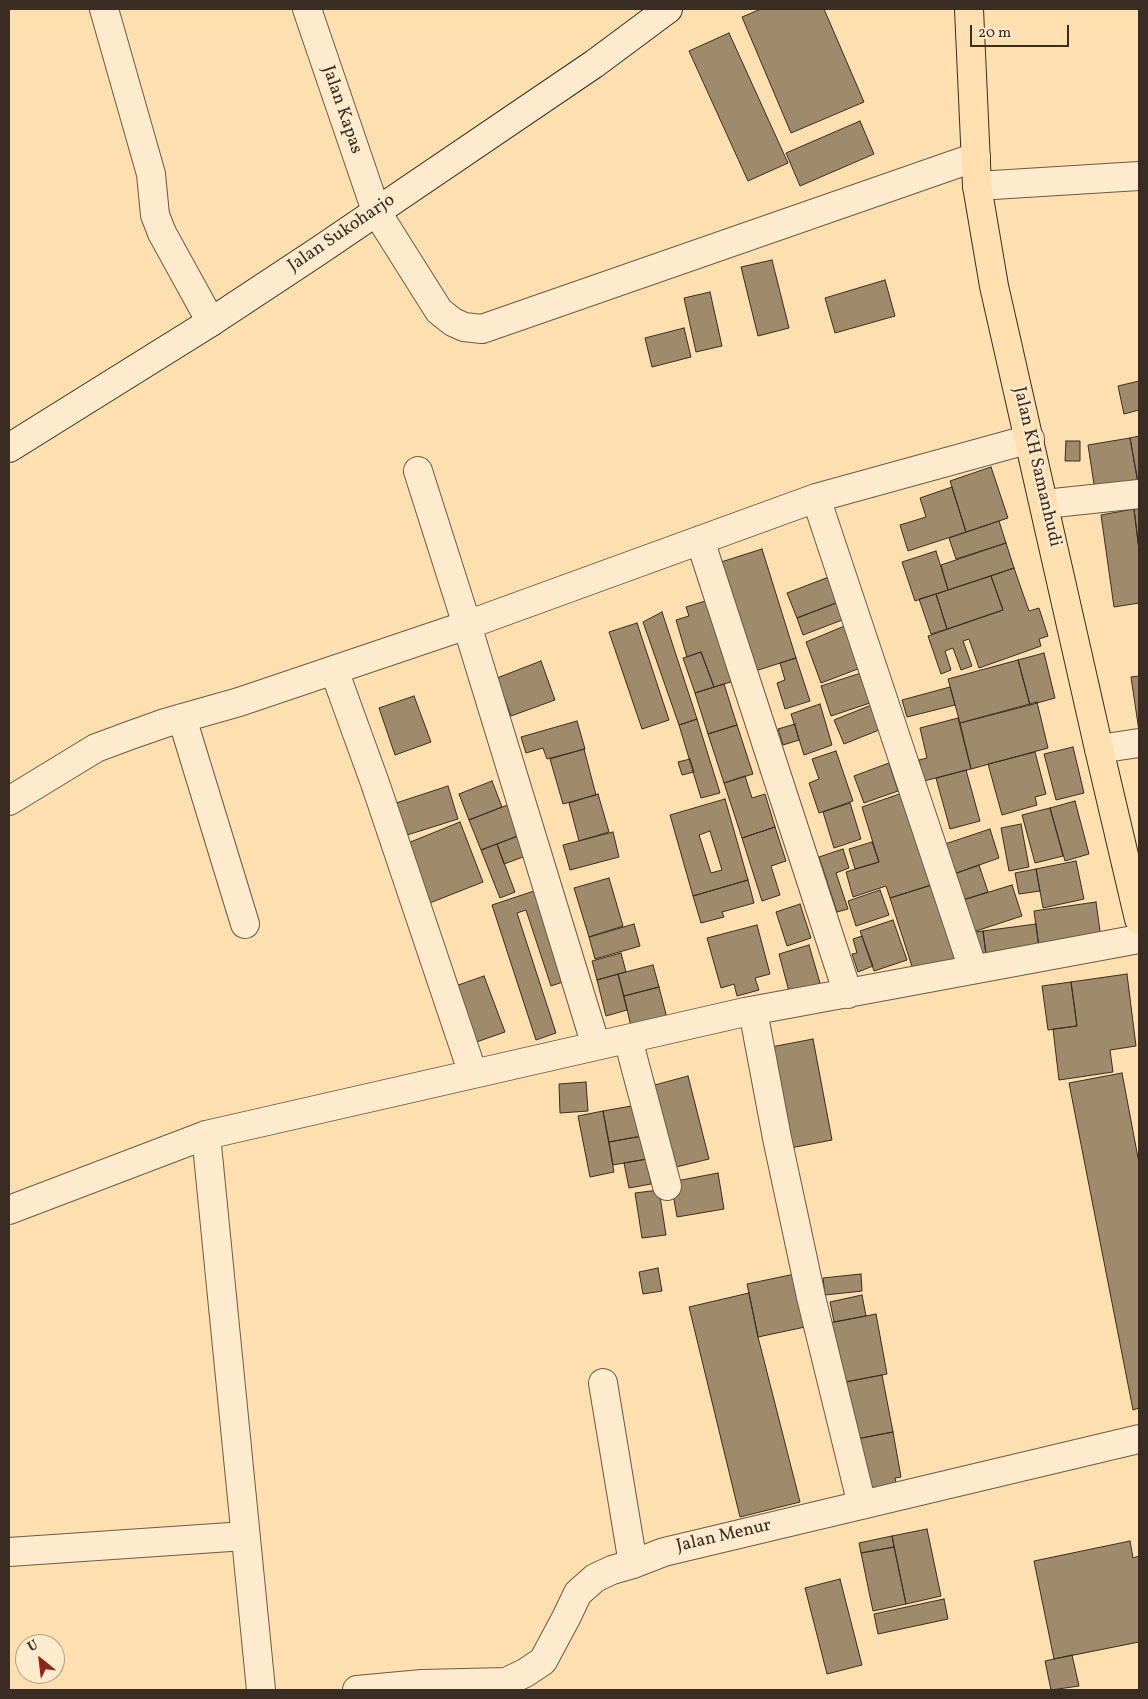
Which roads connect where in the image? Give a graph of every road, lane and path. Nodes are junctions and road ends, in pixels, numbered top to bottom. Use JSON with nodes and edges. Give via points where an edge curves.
{"nodes":[{"id":1,"x":104,"y":9,"type":"edge"},
{"id":2,"x":307,"y":9,"type":"edge"},
{"id":3,"x":668,"y":9,"type":"edge"},
{"id":4,"x":969,"y":9,"type":"edge"},
{"id":5,"x":976,"y":157,"type":"junction"},
{"id":6,"x":1139,"y":176,"type":"edge"},
{"id":7,"x":977,"y":186,"type":"junction"},
{"id":8,"x":376,"y":211,"type":"junction"},
{"id":9,"x":211,"y":322,"type":"junction"},
{"id":10,"x":1030,"y":439,"type":"junction"},
{"id":11,"x":9,"y":448,"type":"edge"},
{"id":12,"x":418,"y":471,"type":"dead end"},
{"id":13,"x":1139,"y":494,"type":"edge"},
{"id":14,"x":816,"y":498,"type":"junction"},
{"id":15,"x":1045,"y":504,"type":"junction"},
{"id":16,"x":700,"y":540,"type":"junction"},
{"id":17,"x":467,"y":625,"type":"junction"},
{"id":18,"x":334,"y":670,"type":"junction"},
{"id":19,"x":182,"y":718,"type":"junction"},
{"id":20,"x":1139,"y":743,"type":"edge"},
{"id":21,"x":1099,"y":749,"type":"junction"},
{"id":22,"x":9,"y":801,"type":"edge"},
{"id":23,"x":1139,"y":919,"type":"edge"},
{"id":24,"x":245,"y":924,"type":"dead end"},
{"id":25,"x":1139,"y":939,"type":"edge"},
{"id":26,"x":973,"y":969,"type":"junction"},
{"id":27,"x":848,"y":994,"type":"junction"},
{"id":28,"x":753,"y":1011,"type":"junction"},
{"id":29,"x":628,"y":1039,"type":"junction"},
{"id":30,"x":596,"y":1046,"type":"junction"},
{"id":31,"x":473,"y":1074,"type":"junction"},
{"id":32,"x":206,"y":1134,"type":"junction"},
{"id":33,"x":667,"y":1186,"type":"dead end"},
{"id":34,"x":9,"y":1210,"type":"edge"},
{"id":35,"x":603,"y":1383,"type":"dead end"},
{"id":36,"x":1139,"y":1438,"type":"edge"},
{"id":37,"x":862,"y":1505,"type":"junction"},
{"id":38,"x":245,"y":1536,"type":"junction"},
{"id":39,"x":9,"y":1552,"type":"edge"},
{"id":40,"x":633,"y":1564,"type":"junction"},
{"id":41,"x":507,"y":1686,"type":"edge"},
{"id":42,"x":261,"y":1690,"type":"edge"},
{"id":43,"x":357,"y":1690,"type":"edge"}],
"edges":[{"from":1,"to":9,"type":"street","via":[[151,174],[155,216]]},
{"from":2,"to":8,"type":"street","name":"Jalan Kapas"},
{"from":3,"to":8,"type":"street","name":"Jalan Sukoharjo","via":[[594,64]]},
{"from":4,"to":5,"type":"main road","name":"Jalan KH Samanhudi"},
{"from":5,"to":7,"type":"main road","name":"Jalan KH Samanhudi"},
{"from":5,"to":8,"type":"street","name":"Jalan Kapas","via":[[482,329],[464,327],[439,311]]},
{"from":6,"to":7,"type":"street"},
{"from":7,"to":10,"type":"main road","name":"Jalan KH Samanhudi","via":[[994,286]]},
{"from":8,"to":9,"type":"street","name":"Jalan Sukoharjo"},
{"from":9,"to":11,"type":"street","name":"Jalan Sukoharjo"},
{"from":10,"to":14,"type":"street"},
{"from":10,"to":15,"type":"main road","name":"Jalan KH Samanhudi"},
{"from":12,"to":17,"type":"street"},
{"from":13,"to":15,"type":"street"},
{"from":14,"to":16,"type":"street"},
{"from":14,"to":26,"type":"street"},
{"from":15,"to":21,"type":"main road","name":"Jalan KH Samanhudi"},
{"from":16,"to":17,"type":"street"},
{"from":16,"to":27,"type":"street"},
{"from":17,"to":18,"type":"street"},
{"from":17,"to":30,"type":"street"},
{"from":18,"to":19,"type":"street"},
{"from":18,"to":31,"type":"street"},
{"from":19,"to":22,"type":"street","via":[[96,748]]},
{"from":19,"to":24,"type":"street"},
{"from":20,"to":21,"type":"street"},
{"from":21,"to":23,"type":"main road","name":"Jalan KH Samanhudi"},
{"from":25,"to":26,"type":"street"},
{"from":26,"to":27,"type":"street"},
{"from":27,"to":28,"type":"street"},
{"from":28,"to":29,"type":"street"},
{"from":28,"to":37,"type":"street","via":[[811,1297]]},
{"from":29,"to":30,"type":"street"},
{"from":29,"to":33,"type":"street"},
{"from":30,"to":31,"type":"street"},
{"from":31,"to":32,"type":"street"},
{"from":32,"to":34,"type":"street"},
{"from":32,"to":38,"type":"street"},
{"from":35,"to":40,"type":"street"},
{"from":36,"to":37,"type":"street","name":"Jalan Menur"},
{"from":37,"to":40,"type":"street","name":"Jalan Menur","via":[[664,1552]]},
{"from":38,"to":39,"type":"street"},
{"from":38,"to":42,"type":"street"},
{"from":40,"to":41,"type":"street","name":"Jalan Menur","via":[[595,1578],[578,1593],[543,1661]]},
{"from":41,"to":43,"type":"street","name":"Jalan Menur","via":[[422,1684]]}]}
